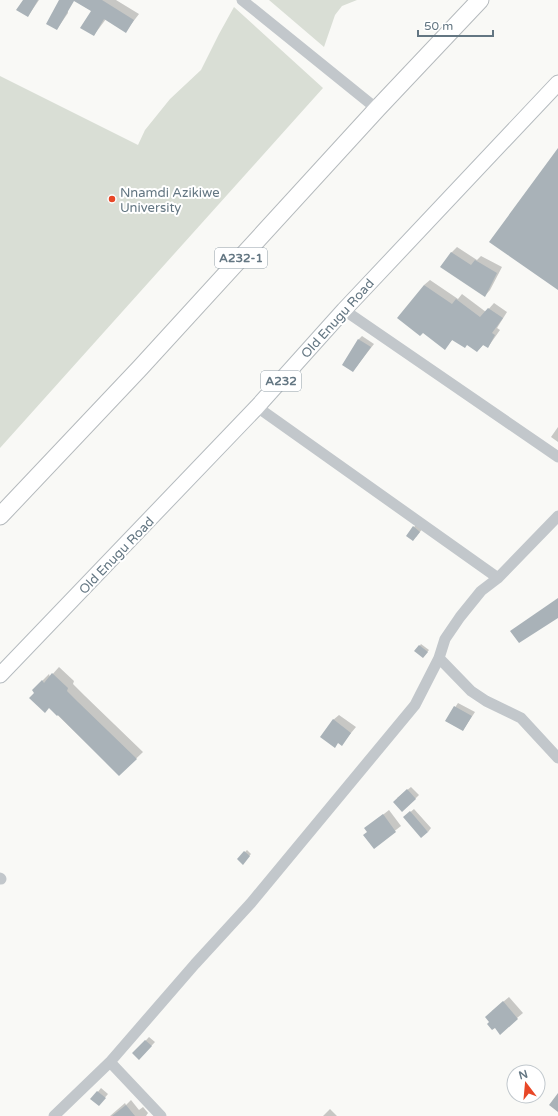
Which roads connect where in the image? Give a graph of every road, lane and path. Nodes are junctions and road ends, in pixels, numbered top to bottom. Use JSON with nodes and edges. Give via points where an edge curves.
{"nodes":[{"id":1,"x":242,"y":0,"type":"edge"},
{"id":2,"x":480,"y":0,"type":"edge"},
{"id":3,"x":558,"y":83,"type":"edge"},
{"id":4,"x":377,"y":109,"type":"junction"},
{"id":5,"x":344,"y":310,"type":"junction"},
{"id":6,"x":257,"y":407,"type":"junction"},
{"id":7,"x":558,"y":457,"type":"edge"},
{"id":8,"x":8,"y":501,"type":"edge"},
{"id":9,"x":0,"y":516,"type":"edge"},
{"id":10,"x":558,"y":516,"type":"edge"},
{"id":11,"x":498,"y":578,"type":"junction"},
{"id":12,"x":439,"y":658,"type":"junction"},
{"id":13,"x":0,"y":675,"type":"edge"},
{"id":14,"x":558,"y":758,"type":"edge"},
{"id":15,"x":110,"y":1062,"type":"junction"},
{"id":16,"x":54,"y":1116,"type":"edge"},
{"id":17,"x":161,"y":1116,"type":"edge"}],
"edges":[{"from":1,"to":4,"type":"street"},
{"from":2,"to":4,"type":"highway","number":"A232-1"},
{"from":3,"to":5,"type":"main road","name":"Old Enugu Road","number":"A232"},
{"from":4,"to":8,"type":"highway","number":"A232-1","via":[[140,368]]},
{"from":5,"to":6,"type":"main road","name":"Old Enugu Road","number":"A232"},
{"from":5,"to":7,"type":"street"},
{"from":6,"to":11,"type":"street"},
{"from":6,"to":13,"type":"main road","name":"Old Enugu Road","number":"A232"},
{"from":8,"to":9,"type":"highway","number":"A232-1"},
{"from":10,"to":11,"type":"street"},
{"from":11,"to":12,"type":"street","via":[[481,592],[460,617],[445,639]]},
{"from":12,"to":14,"type":"street","via":[[471,691],[521,718]]},
{"from":12,"to":15,"type":"street","via":[[415,706],[251,903]]},
{"from":15,"to":16,"type":"street"},
{"from":15,"to":17,"type":"street"}]}
